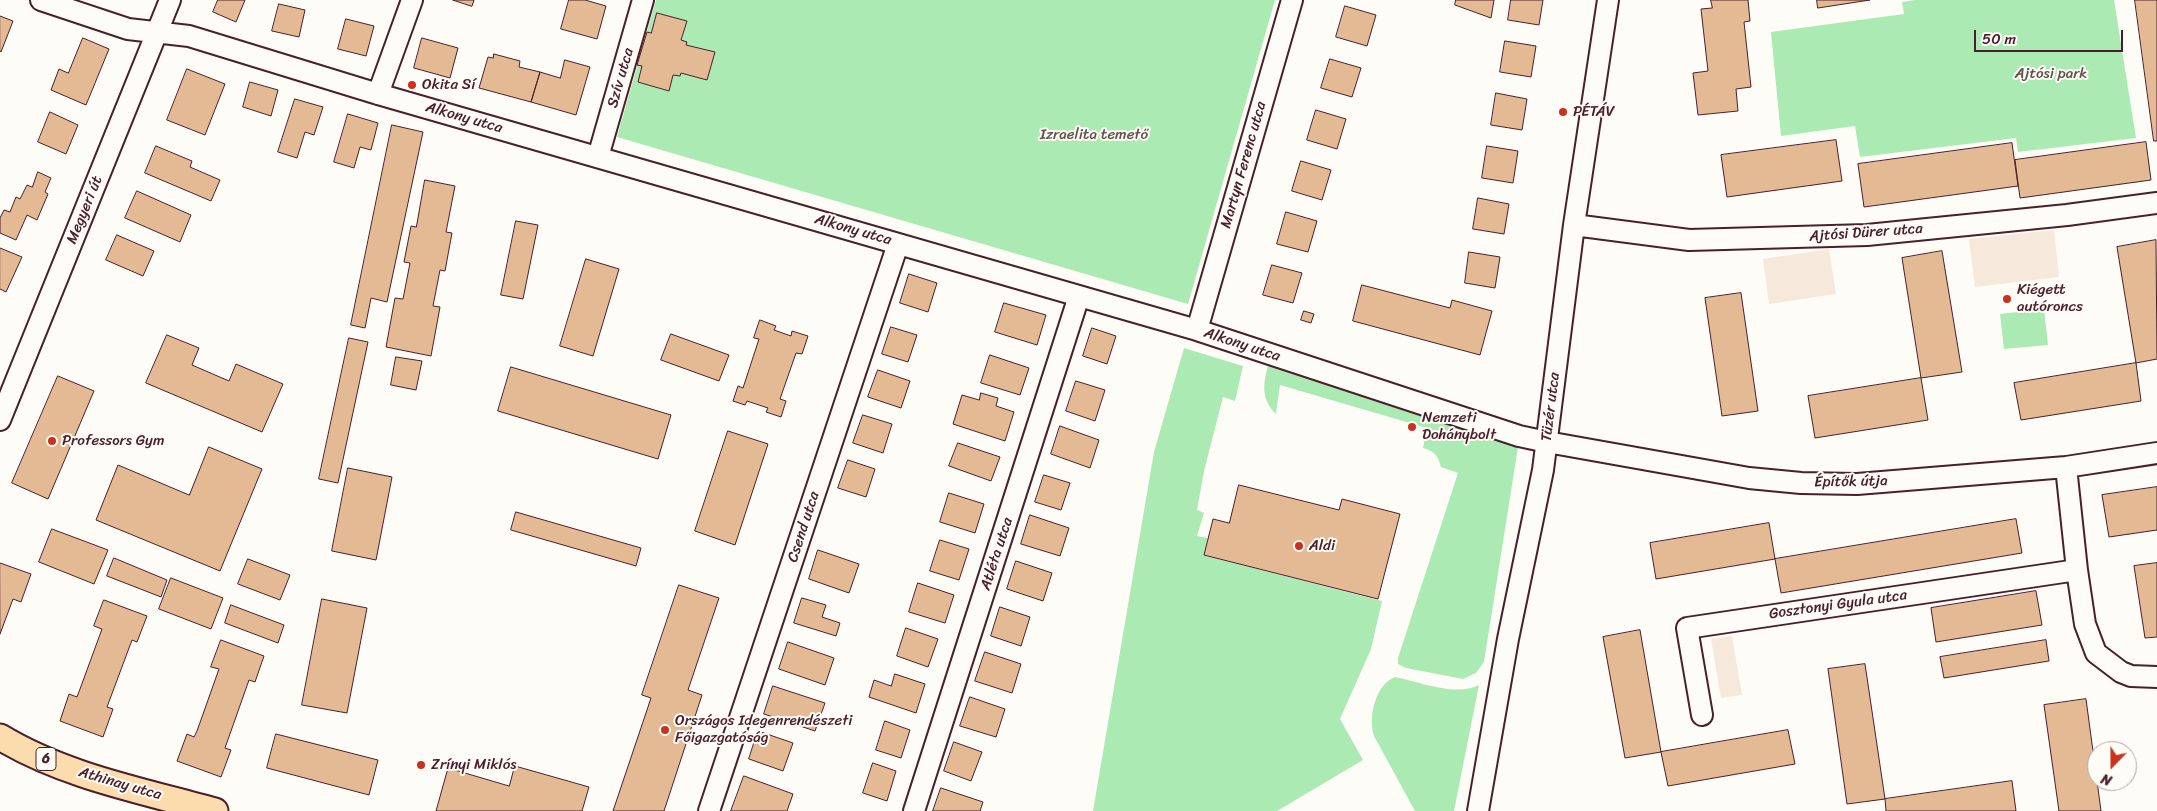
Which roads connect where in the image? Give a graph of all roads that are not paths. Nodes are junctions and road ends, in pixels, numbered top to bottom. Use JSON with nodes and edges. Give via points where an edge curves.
{"nodes":[{"id":1,"x":42,"y":0,"type":"edge"},
{"id":2,"x":170,"y":0,"type":"edge"},
{"id":3,"x":412,"y":0,"type":"edge"},
{"id":4,"x":643,"y":0,"type":"edge"},
{"id":5,"x":1292,"y":0,"type":"edge"},
{"id":6,"x":1608,"y":0,"type":"edge"},
{"id":7,"x":156,"y":33,"type":"junction"},
{"id":8,"x":378,"y":94,"type":"junction"},
{"id":9,"x":598,"y":157,"type":"junction"},
{"id":10,"x":2157,"y":202,"type":"edge"},
{"id":11,"x":1574,"y":225,"type":"junction"},
{"id":12,"x":898,"y":244,"type":"junction"},
{"id":13,"x":1079,"y":296,"type":"junction"},
{"id":14,"x":1197,"y":330,"type":"junction"},
{"id":15,"x":0,"y":420,"type":"edge"},
{"id":16,"x":1547,"y":442,"type":"junction"},
{"id":17,"x":2157,"y":453,"type":"edge"},
{"id":18,"x":2066,"y":467,"type":"junction"},
{"id":19,"x":2077,"y":570,"type":"junction"},
{"id":20,"x":2157,"y":677,"type":"edge"},
{"id":21,"x":1702,"y":715,"type":"dead end"},
{"id":22,"x":0,"y":736,"type":"edge"},
{"id":23,"x":215,"y":811,"type":"edge"},
{"id":24,"x":709,"y":811,"type":"edge"},
{"id":25,"x":914,"y":811,"type":"edge"},
{"id":26,"x":1478,"y":811,"type":"edge"}],
"edges":[{"from":1,"to":7,"type":"street","name":"Alkony utca","via":[[128,29]]},
{"from":2,"to":7,"type":"street","name":"Megyeri út"},
{"from":3,"to":8,"type":"street"},
{"from":4,"to":9,"type":"street","name":"Szív utca"},
{"from":5,"to":14,"type":"street","name":"Martyn Ferenc utca"},
{"from":6,"to":11,"type":"street","name":"Tüzér utca"},
{"from":7,"to":8,"type":"street","name":"Alkony utca","via":[[189,36]]},
{"from":7,"to":15,"type":"street","name":"Megyeri út"},
{"from":8,"to":9,"type":"street","name":"Alkony utca"},
{"from":9,"to":12,"type":"street","name":"Alkony utca"},
{"from":10,"to":11,"type":"street","name":"Ajtósi Dürer utca","via":[[1867,235],[1689,240]]},
{"from":11,"to":16,"type":"street","name":"Tüzér utca"},
{"from":12,"to":13,"type":"street","name":"Alkony utca"},
{"from":12,"to":24,"type":"street","name":"Csend utca"},
{"from":13,"to":14,"type":"street","name":"Alkony utca"},
{"from":13,"to":25,"type":"street","name":"Atléta utca"},
{"from":14,"to":16,"type":"street","name":"Alkony utca","via":[[1519,436]]},
{"from":16,"to":18,"type":"street","name":"Építők útja","via":[[1748,478],[1802,482],[1857,484]]},
{"from":16,"to":26,"type":"street","name":"Tüzér utca"},
{"from":17,"to":18,"type":"street","name":"Építők útja"},
{"from":18,"to":19,"type":"street"},
{"from":19,"to":20,"type":"street","via":[[2085,624],[2096,653],[2131,676]]},
{"from":19,"to":21,"type":"street","name":"Gosztonyi Gyula utca","via":[[1687,628]]},
{"from":22,"to":23,"type":"main road","name":"Athinay utca","number":"6","via":[[66,768]]}]}
